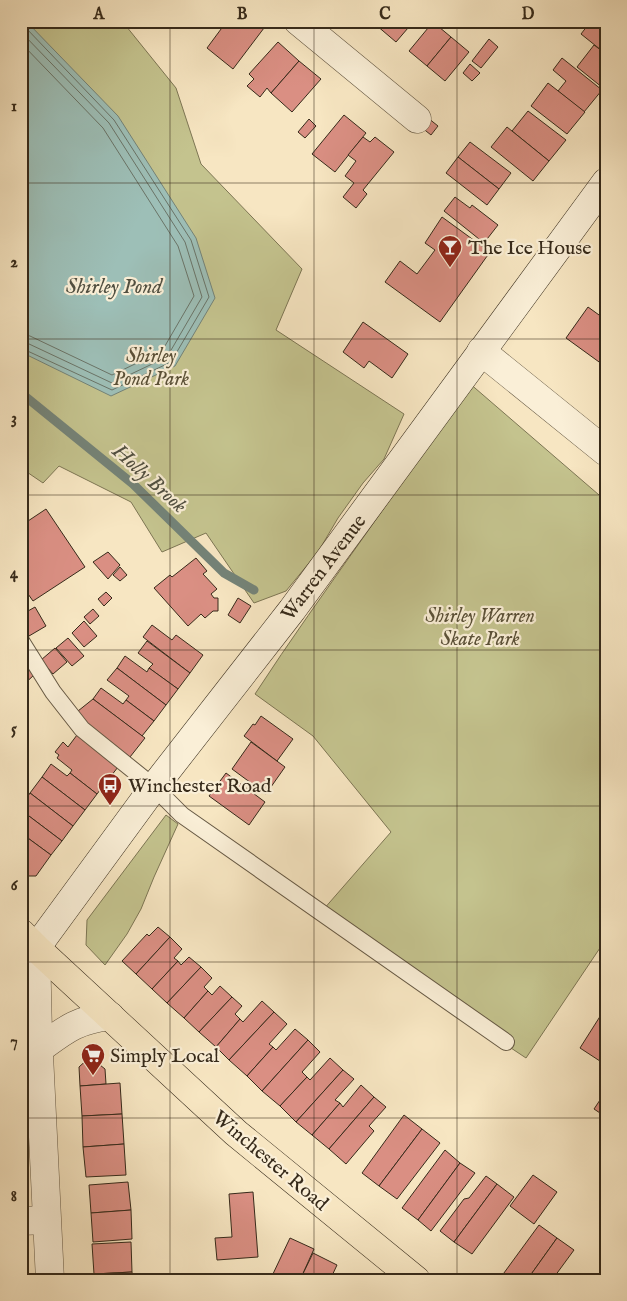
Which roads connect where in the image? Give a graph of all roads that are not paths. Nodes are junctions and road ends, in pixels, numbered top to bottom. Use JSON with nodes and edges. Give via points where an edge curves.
{"nodes":[{"id":1,"x":298,"y":21,"type":"edge"},
{"id":2,"x":417,"y":119,"type":"dead end"},
{"id":3,"x":606,"y":182,"type":"edge"},
{"id":4,"x":481,"y":351,"type":"junction"},
{"id":5,"x":606,"y":452,"type":"edge"},
{"id":6,"x":21,"y":641,"type":"edge"},
{"id":7,"x":154,"y":787,"type":"junction"},
{"id":8,"x":28,"y":940,"type":"edge"},
{"id":9,"x":110,"y":1016,"type":"junction"},
{"id":10,"x":506,"y":1042,"type":"dead end"},
{"id":11,"x":39,"y":1049,"type":"junction"},
{"id":12,"x":34,"y":1220,"type":"edge"},
{"id":13,"x":50,"y":1280,"type":"edge"},
{"id":14,"x":416,"y":1280,"type":"edge"}],
"edges":[{"from":1,"to":2,"type":"street"},
{"from":3,"to":4,"type":"street","name":"Warren Avenue"},
{"from":4,"to":5,"type":"street"},
{"from":4,"to":7,"type":"street","name":"Warren Avenue","via":[[292,610]]},
{"from":6,"to":7,"type":"lane","via":[[53,692],[82,729]]},
{"from":7,"to":8,"type":"street","name":"Warren Avenue"},
{"from":7,"to":10,"type":"lane","via":[[182,815]]},
{"from":8,"to":9,"type":"main road","name":"Winchester Road"},
{"from":8,"to":11,"type":"street"},
{"from":9,"to":11,"type":"street","via":[[78,1022]]},
{"from":9,"to":14,"type":"main road","name":"Winchester Road","via":[[236,1132]]},
{"from":11,"to":12,"type":"street"},
{"from":12,"to":13,"type":"street"}]}
